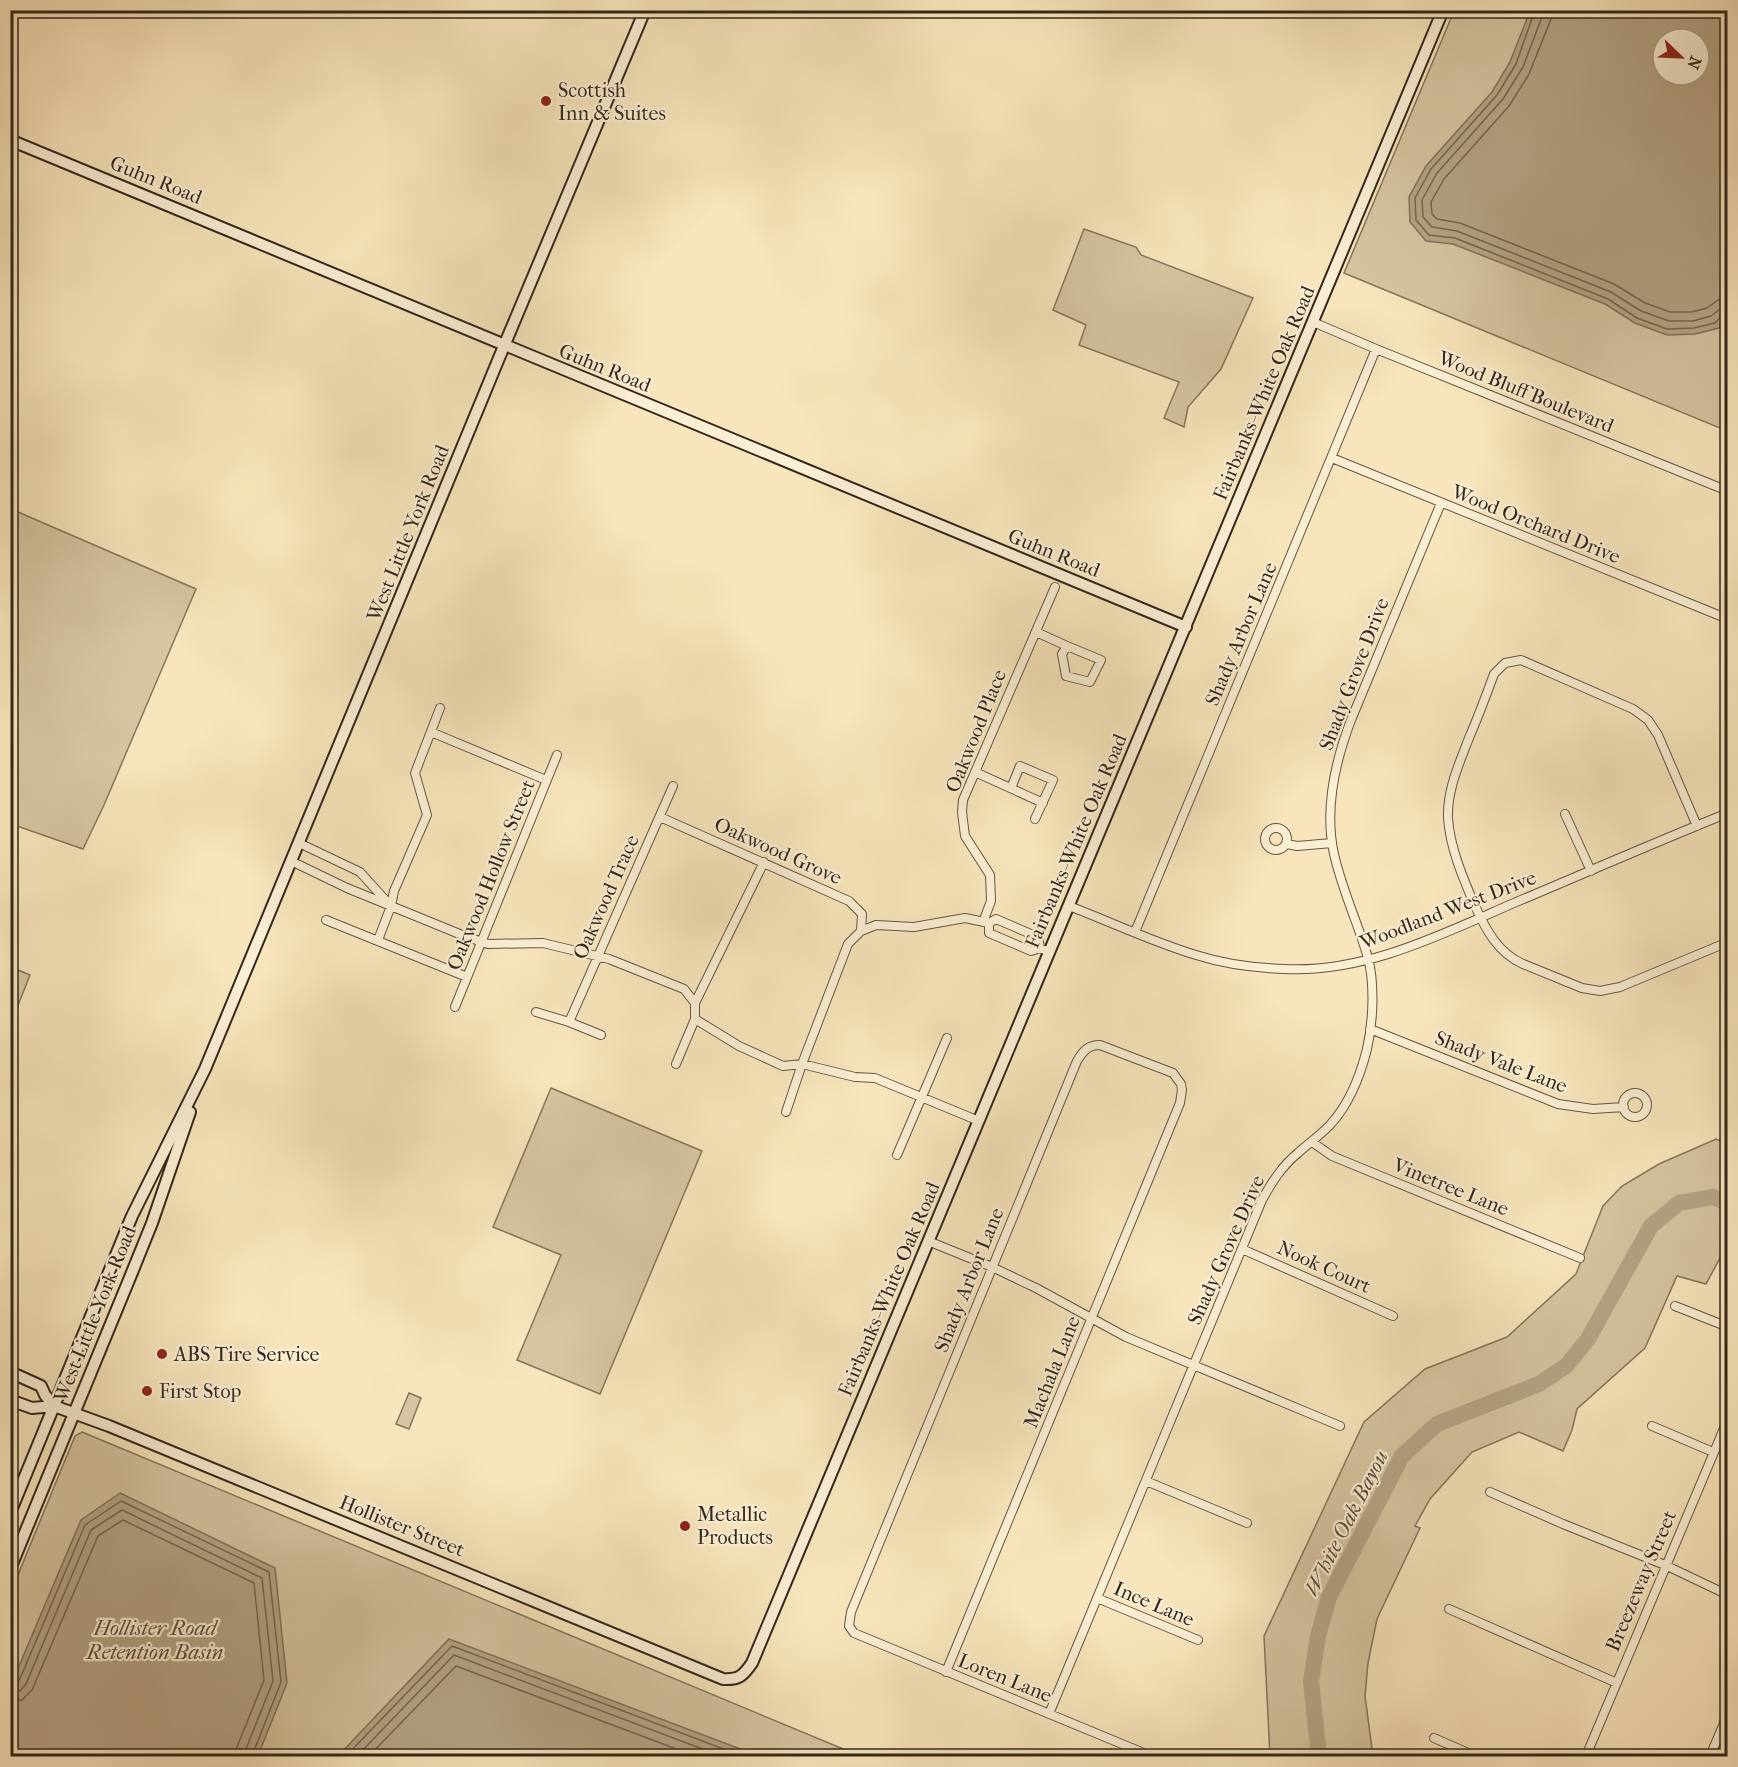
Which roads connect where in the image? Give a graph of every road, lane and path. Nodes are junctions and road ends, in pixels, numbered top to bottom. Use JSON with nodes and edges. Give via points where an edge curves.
{"nodes":[{"id":1,"x":645,"y":10,"type":"edge"},
{"id":2,"x":1442,"y":11,"type":"edge"},
{"id":3,"x":10,"y":140,"type":"edge"},
{"id":4,"x":1313,"y":322,"type":"junction"},
{"id":5,"x":504,"y":345,"type":"junction"},
{"id":6,"x":1376,"y":349,"type":"junction"},
{"id":7,"x":1332,"y":458,"type":"junction"},
{"id":8,"x":1728,"y":491,"type":"edge"},
{"id":9,"x":1441,"y":503,"type":"junction"},
{"id":10,"x":1055,"y":587,"type":"dead end"},
{"id":11,"x":1728,"y":619,"type":"edge"},
{"id":12,"x":1186,"y":627,"type":"junction"},
{"id":13,"x":1036,"y":632,"type":"junction"},
{"id":14,"x":1067,"y":646,"type":"junction"},
{"id":15,"x":440,"y":708,"type":"dead end"},
{"id":16,"x":431,"y":732,"type":"junction"},
{"id":17,"x":556,"y":755,"type":"dead end"},
{"id":18,"x":975,"y":772,"type":"junction"},
{"id":19,"x":546,"y":780,"type":"junction"},
{"id":20,"x":673,"y":786,"type":"dead end"},
{"id":21,"x":1011,"y":788,"type":"junction"},
{"id":22,"x":1042,"y":803,"type":"junction"},
{"id":23,"x":1728,"y":813,"type":"edge"},
{"id":24,"x":1565,"y":814,"type":"dead end"},
{"id":25,"x":660,"y":817,"type":"junction"},
{"id":26,"x":1035,"y":819,"type":"dead end"},
{"id":27,"x":1696,"y":826,"type":"junction"},
{"id":28,"x":299,"y":843,"type":"junction"},
{"id":29,"x":1332,"y":843,"type":"junction"},
{"id":30,"x":1287,"y":844,"type":"dead end"},
{"id":31,"x":291,"y":861,"type":"junction"},
{"id":32,"x":764,"y":862,"type":"junction"},
{"id":33,"x":1592,"y":871,"type":"junction"},
{"id":34,"x":391,"y":906,"type":"junction"},
{"id":35,"x":1069,"y":906,"type":"junction"},
{"id":36,"x":1480,"y":918,"type":"junction"},
{"id":37,"x":326,"y":920,"type":"dead end"},
{"id":38,"x":986,"y":922,"type":"junction"},
{"id":39,"x":861,"y":931,"type":"junction"},
{"id":40,"x":1135,"y":932,"type":"junction"},
{"id":41,"x":378,"y":940,"type":"junction"},
{"id":42,"x":481,"y":942,"type":"junction"},
{"id":43,"x":1728,"y":942,"type":"edge"},
{"id":44,"x":1045,"y":949,"type":"junction"},
{"id":45,"x":597,"y":956,"type":"junction"},
{"id":46,"x":1368,"y":960,"type":"junction"},
{"id":47,"x":467,"y":977,"type":"junction"},
{"id":48,"x":695,"y":1003,"type":"junction"},
{"id":49,"x":455,"y":1006,"type":"dead end"},
{"id":50,"x":536,"y":1012,"type":"dead end"},
{"id":51,"x":695,"y":1018,"type":"junction"},
{"id":52,"x":568,"y":1022,"type":"junction"},
{"id":53,"x":1370,"y":1029,"type":"junction"},
{"id":54,"x":602,"y":1035,"type":"dead end"},
{"id":55,"x":947,"y":1038,"type":"dead end"},
{"id":56,"x":676,"y":1064,"type":"dead end"},
{"id":57,"x":802,"y":1064,"type":"junction"},
{"id":58,"x":205,"y":1069,"type":"junction"},
{"id":59,"x":1181,"y":1084,"type":"joint"},
{"id":60,"x":921,"y":1097,"type":"junction"},
{"id":61,"x":1624,"y":1107,"type":"dead end"},
{"id":62,"x":786,"y":1112,"type":"dead end"},
{"id":63,"x":979,"y":1121,"type":"junction"},
{"id":64,"x":1312,"y":1142,"type":"junction"},
{"id":65,"x":897,"y":1155,"type":"dead end"},
{"id":66,"x":928,"y":1241,"type":"junction"},
{"id":67,"x":1242,"y":1249,"type":"junction"},
{"id":68,"x":1580,"y":1258,"type":"dead end"},
{"id":69,"x":992,"y":1267,"type":"junction"},
{"id":70,"x":1675,"y":1306,"type":"dead end"},
{"id":71,"x":1393,"y":1316,"type":"dead end"},
{"id":72,"x":1092,"y":1319,"type":"junction"},
{"id":73,"x":1728,"y":1327,"type":"edge"},
{"id":74,"x":1194,"y":1365,"type":"junction"},
{"id":75,"x":10,"y":1372,"type":"edge"},
{"id":76,"x":10,"y":1400,"type":"edge"},
{"id":77,"x":54,"y":1406,"type":"junction"},
{"id":78,"x":74,"y":1413,"type":"junction"},
{"id":79,"x":1728,"y":1419,"type":"edge"},
{"id":80,"x":1340,"y":1426,"type":"dead end"},
{"id":81,"x":1652,"y":1426,"type":"dead end"},
{"id":82,"x":1713,"y":1452,"type":"junction"},
{"id":83,"x":1146,"y":1481,"type":"junction"},
{"id":84,"x":1490,"y":1492,"type":"dead end"},
{"id":85,"x":10,"y":1513,"type":"edge"},
{"id":86,"x":1247,"y":1523,"type":"dead end"},
{"id":87,"x":1665,"y":1565,"type":"junction"},
{"id":88,"x":10,"y":1569,"type":"edge"},
{"id":89,"x":1728,"y":1595,"type":"edge"},
{"id":90,"x":1097,"y":1598,"type":"junction"},
{"id":91,"x":1449,"y":1609,"type":"dead end"},
{"id":92,"x":849,"y":1626,"type":"joint"},
{"id":93,"x":1198,"y":1640,"type":"dead end"},
{"id":94,"x":946,"y":1672,"type":"junction"},
{"id":95,"x":735,"y":1680,"type":"joint"},
{"id":96,"x":1617,"y":1683,"type":"junction"},
{"id":97,"x":1049,"y":1714,"type":"junction"},
{"id":98,"x":1728,"y":1714,"type":"edge"},
{"id":99,"x":1434,"y":1738,"type":"dead end"},
{"id":100,"x":1151,"y":1756,"type":"edge"},
{"id":101,"x":1475,"y":1756,"type":"edge"},
{"id":102,"x":1586,"y":1756,"type":"edge"},
{"id":103,"x":1710,"y":1756,"type":"edge"}],
"edges":[{"from":1,"to":5,"type":"street","name":"West Little York Road"},
{"from":2,"to":4,"type":"street","name":"Fairbanks-White Oak Road"},
{"from":3,"to":5,"type":"street","name":"Guhn Road"},
{"from":4,"to":6,"type":"street","name":"Wood Bluff Boulevard"},
{"from":4,"to":12,"type":"street","name":"Fairbanks-White Oak Road"},
{"from":5,"to":12,"type":"street","name":"Guhn Road"},
{"from":5,"to":28,"type":"street","name":"West Little York Road"},
{"from":6,"to":7,"type":"street","name":"Shady Arbor Lane"},
{"from":6,"to":8,"type":"street","name":"Wood Bluff Boulevard"},
{"from":7,"to":9,"type":"street","name":"Wood Orchard Drive"},
{"from":7,"to":40,"type":"street","name":"Shady Arbor Lane"},
{"from":9,"to":11,"type":"street","name":"Wood Orchard Drive"},
{"from":9,"to":29,"type":"street","name":"Shady Grove Drive","via":[[1343,741],[1331,802]]},
{"from":10,"to":13,"type":"street","name":"Oakwood Place"},
{"from":12,"to":35,"type":"street","name":"Fairbanks-White Oak Road"},
{"from":13,"to":14,"type":"street"},
{"from":13,"to":18,"type":"street","name":"Oakwood Place"},
{"from":14,"to":14,"type":"street","via":[[1101,660],[1090,682],[1066,676],[1062,654]]},
{"from":15,"to":16,"type":"street"},
{"from":16,"to":19,"type":"street"},
{"from":16,"to":34,"type":"street","via":[[414,772],[427,815]]},
{"from":17,"to":19,"type":"street","name":"Oakwood Hollow Street"},
{"from":18,"to":21,"type":"street"},
{"from":18,"to":38,"type":"street","name":"Oakwood Place","via":[[962,812],[965,836],[990,875]]},
{"from":19,"to":42,"type":"street","name":"Oakwood Hollow Street"},
{"from":20,"to":25,"type":"street","name":"Oakwood Trace"},
{"from":21,"to":22,"type":"street"},
{"from":21,"to":22,"type":"street","via":[[1020,766],[1053,780]]},
{"from":22,"to":26,"type":"street"},
{"from":23,"to":27,"type":"street","name":"Woodland West Drive"},
{"from":24,"to":33,"type":"street"},
{"from":25,"to":32,"type":"street","name":"Oakwood Grove"},
{"from":25,"to":45,"type":"street","name":"Oakwood Trace"},
{"from":27,"to":33,"type":"street","name":"Woodland West Drive"},
{"from":27,"to":36,"type":"street","via":[[1653,726],[1633,708],[1521,660],[1504,663],[1494,674],[1454,776],[1448,807],[1454,850]]},
{"from":28,"to":31,"type":"street","name":"West Little York Road"},
{"from":28,"to":34,"type":"street","via":[[360,873]]},
{"from":29,"to":30,"type":"street"},
{"from":29,"to":46,"type":"street","name":"Shady Grove Drive"},
{"from":31,"to":34,"type":"street"},
{"from":31,"to":58,"type":"street","name":"West Little York Road"},
{"from":32,"to":39,"type":"street","name":"Oakwood Grove","via":[[849,901],[862,914]]},
{"from":32,"to":48,"type":"street"},
{"from":33,"to":36,"type":"street","name":"Woodland West Drive"},
{"from":34,"to":41,"type":"street"},
{"from":34,"to":42,"type":"street"},
{"from":35,"to":40,"type":"street","name":"Woodland West Drive"},
{"from":35,"to":44,"type":"street","name":"Fairbanks-White Oak Road"},
{"from":36,"to":43,"type":"street","via":[[1493,940],[1514,960],[1600,992]]},
{"from":36,"to":46,"type":"street","name":"Woodland West Drive"},
{"from":37,"to":41,"type":"street"},
{"from":38,"to":39,"type":"street","via":[[965,918],[914,927],[876,925]]},
{"from":38,"to":44,"type":"street","via":[[996,919],[1038,937]]},
{"from":38,"to":44,"type":"street","via":[[989,933],[1031,951]]},
{"from":39,"to":57,"type":"street","via":[[848,944]]},
{"from":40,"to":46,"type":"street","name":"Woodland West Drive","via":[[1198,956],[1256,967],[1316,968]]},
{"from":41,"to":47,"type":"street"},
{"from":42,"to":45,"type":"street","via":[[543,943]]},
{"from":42,"to":47,"type":"street","name":"Oakwood Hollow Street"},
{"from":44,"to":63,"type":"street","name":"Fairbanks-White Oak Road"},
{"from":45,"to":48,"type":"street","via":[[684,988]]},
{"from":45,"to":52,"type":"street","name":"Oakwood Trace"},
{"from":46,"to":53,"type":"street","name":"Shady Grove Drive"},
{"from":47,"to":49,"type":"street","name":"Oakwood Hollow Street"},
{"from":48,"to":51,"type":"street"},
{"from":50,"to":52,"type":"street"},
{"from":51,"to":56,"type":"street"},
{"from":51,"to":57,"type":"street","via":[[754,1054],[783,1066]]},
{"from":52,"to":54,"type":"street"},
{"from":53,"to":61,"type":"street","name":"Shady Vale Lane","via":[[1558,1104],[1593,1109]]},
{"from":53,"to":64,"type":"street","name":"Shady Grove Drive","via":[[1367,1050],[1351,1094],[1336,1118]]},
{"from":55,"to":60,"type":"street"},
{"from":57,"to":60,"type":"street","via":[[874,1078]]},
{"from":57,"to":62,"type":"street"},
{"from":58,"to":77,"type":"street","name":"West Little York Road","via":[[132,1216]]},
{"from":58,"to":78,"type":"street","name":"West Little York Road","via":[[148,1232]]},
{"from":59,"to":69,"type":"street","name":"Shady Arbor Lane","via":[[1173,1073],[1107,1047],[1087,1048],[1077,1061]]},
{"from":59,"to":72,"type":"street","name":"Machala Lane","via":[[1180,1103]]},
{"from":60,"to":63,"type":"street"},
{"from":60,"to":65,"type":"street"},
{"from":63,"to":66,"type":"street","name":"Fairbanks-White Oak Road"},
{"from":64,"to":67,"type":"street","name":"Shady Grove Drive","via":[[1285,1164],[1276,1177]]},
{"from":64,"to":68,"type":"street","name":"Vinetree Lane","via":[[1332,1156]]},
{"from":66,"to":69,"type":"street"},
{"from":66,"to":95,"type":"street","name":"Fairbanks-White Oak Road","via":[[752,1663]]},
{"from":67,"to":71,"type":"street","name":"Nook Court"},
{"from":67,"to":74,"type":"street","name":"Shady Grove Drive"},
{"from":69,"to":72,"type":"street"},
{"from":69,"to":92,"type":"street","name":"Shady Arbor Lane","via":[[851,1612]]},
{"from":70,"to":73,"type":"street"},
{"from":72,"to":74,"type":"street"},
{"from":72,"to":94,"type":"street","name":"Machala Lane"},
{"from":74,"to":80,"type":"street"},
{"from":74,"to":83,"type":"street","name":"Shady Grove Drive"},
{"from":75,"to":77,"type":"street","via":[[41,1386]]},
{"from":76,"to":77,"type":"street","name":"Hollister Street","via":[[32,1408]]},
{"from":77,"to":78,"type":"street","name":"Hollister Street"},
{"from":77,"to":85,"type":"street","name":"West Little York Road"},
{"from":78,"to":88,"type":"street","name":"West Little York Road"},
{"from":78,"to":95,"type":"street","name":"Hollister Street","via":[[723,1679]]},
{"from":79,"to":82,"type":"street","name":"Breezeway Street"},
{"from":81,"to":82,"type":"street"},
{"from":82,"to":87,"type":"street","name":"Breezeway Street"},
{"from":83,"to":86,"type":"street"},
{"from":83,"to":90,"type":"street","name":"Shady Grove Drive"},
{"from":84,"to":87,"type":"street"},
{"from":87,"to":89,"type":"street"},
{"from":87,"to":96,"type":"street","name":"Breezeway Street"},
{"from":90,"to":93,"type":"street","name":"Ince Lane"},
{"from":90,"to":97,"type":"street","name":"Shady Grove Drive"},
{"from":91,"to":96,"type":"street"},
{"from":92,"to":94,"type":"street","name":"Loren Lane","via":[[854,1633]]},
{"from":94,"to":97,"type":"street","name":"Loren Lane"},
{"from":96,"to":102,"type":"street","name":"Breezeway Street"},
{"from":97,"to":100,"type":"street","name":"Loren Lane"},
{"from":98,"to":103,"type":"street"},
{"from":99,"to":101,"type":"street"}]}
